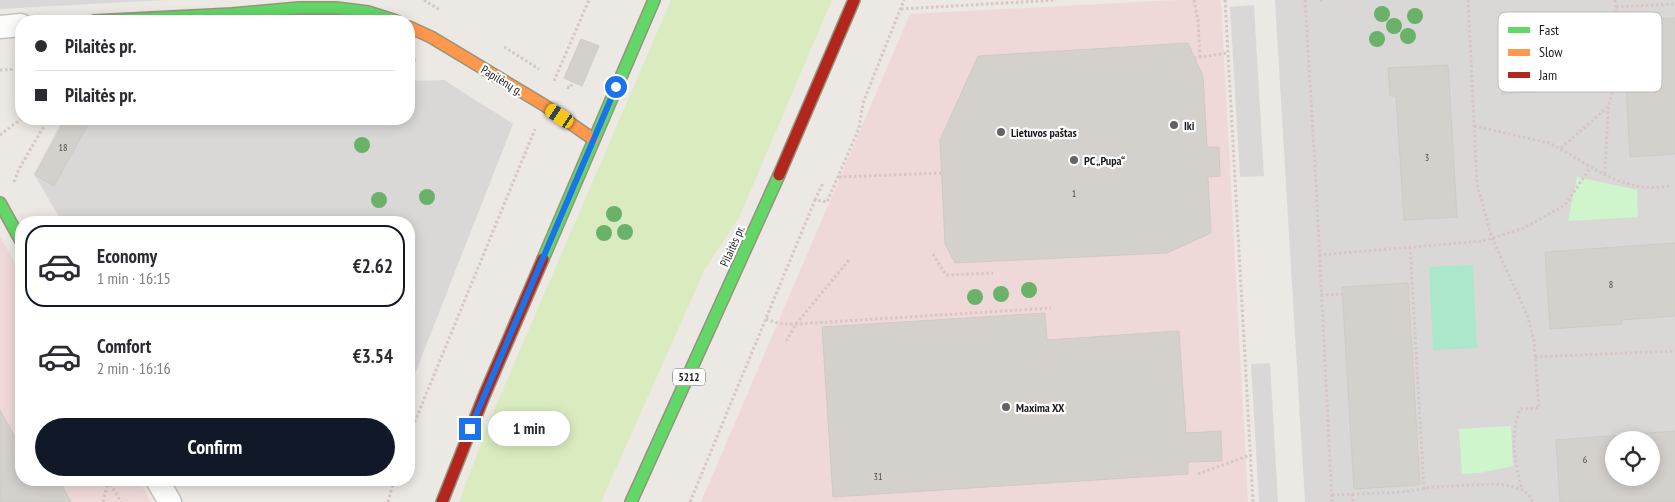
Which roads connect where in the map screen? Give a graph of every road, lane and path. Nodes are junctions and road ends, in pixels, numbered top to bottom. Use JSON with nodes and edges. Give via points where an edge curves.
{"nodes":[{"id":1,"x":589,"y":0,"type":"edge"},
{"id":2,"x":654,"y":0,"type":"edge"},
{"id":3,"x":854,"y":0,"type":"edge"},
{"id":4,"x":904,"y":0,"type":"edge"},
{"id":5,"x":1056,"y":0,"type":"edge"},
{"id":6,"x":1194,"y":0,"type":"edge"},
{"id":7,"x":1225,"y":0,"type":"edge"},
{"id":8,"x":1304,"y":0,"type":"edge"},
{"id":9,"x":1320,"y":0,"type":"edge"},
{"id":10,"x":1324,"y":0,"type":"edge"},
{"id":11,"x":1468,"y":0,"type":"edge"},
{"id":12,"x":1615,"y":0,"type":"edge"},
{"id":13,"x":1675,"y":4,"type":"edge"},
{"id":14,"x":1616,"y":8,"type":"junction"},
{"id":15,"x":901,"y":9,"type":"junction"},
{"id":16,"x":1616,"y":12,"type":"edge"},
{"id":17,"x":212,"y":15,"type":"edge"},
{"id":18,"x":377,"y":15,"type":"edge"},
{"id":19,"x":15,"y":26,"type":"edge"},
{"id":20,"x":0,"y":27,"type":"edge"},
{"id":21,"x":415,"y":30,"type":"edge"},
{"id":22,"x":1228,"y":53,"type":"junction"},
{"id":23,"x":1194,"y":58,"type":"dead end"},
{"id":24,"x":1200,"y":58,"type":"junction"},
{"id":25,"x":15,"y":69,"type":"edge"},
{"id":26,"x":0,"y":70,"type":"edge"},
{"id":27,"x":1612,"y":92,"type":"edge"},
{"id":28,"x":544,"y":106,"type":"junction"},
{"id":29,"x":1608,"y":107,"type":"junction"},
{"id":30,"x":15,"y":123,"type":"edge"},
{"id":31,"x":45,"y":125,"type":"edge"},
{"id":32,"x":1474,"y":126,"type":"junction"},
{"id":33,"x":0,"y":135,"type":"edge"},
{"id":34,"x":593,"y":139,"type":"junction"},
{"id":35,"x":1561,"y":148,"type":"junction"},
{"id":36,"x":1590,"y":168,"type":"junction"},
{"id":37,"x":942,"y":173,"type":"dead end"},
{"id":38,"x":1605,"y":174,"type":"junction"},
{"id":39,"x":839,"y":177,"type":"junction"},
{"id":40,"x":823,"y":183,"type":"dead end"},
{"id":41,"x":1670,"y":186,"type":"dead end"},
{"id":42,"x":815,"y":200,"type":"junction"},
{"id":43,"x":1,"y":205,"type":"edge"},
{"id":44,"x":15,"y":230,"type":"edge"},
{"id":45,"x":1492,"y":238,"type":"junction"},
{"id":46,"x":1410,"y":247,"type":"junction"},
{"id":47,"x":933,"y":254,"type":"dead end"},
{"id":48,"x":1319,"y":254,"type":"junction"},
{"id":49,"x":849,"y":260,"type":"dead end"},
{"id":50,"x":993,"y":273,"type":"dead end"},
{"id":51,"x":1343,"y":294,"type":"dead end"},
{"id":52,"x":1321,"y":296,"type":"junction"},
{"id":53,"x":1051,"y":308,"type":"dead end"},
{"id":54,"x":766,"y":319,"type":"junction"},
{"id":55,"x":796,"y":324,"type":"junction"},
{"id":56,"x":786,"y":340,"type":"dead end"},
{"id":57,"x":1675,"y":350,"type":"edge"},
{"id":58,"x":1535,"y":358,"type":"junction"},
{"id":59,"x":415,"y":421,"type":"edge"},
{"id":60,"x":1250,"y":455,"type":"junction"},
{"id":61,"x":1198,"y":474,"type":"dead end"},
{"id":62,"x":107,"y":486,"type":"edge"},
{"id":63,"x":112,"y":486,"type":"edge"},
{"id":64,"x":161,"y":486,"type":"edge"},
{"id":65,"x":392,"y":486,"type":"edge"},
{"id":66,"x":1424,"y":489,"type":"junction"},
{"id":67,"x":1522,"y":490,"type":"junction"},
{"id":68,"x":1352,"y":494,"type":"junction"},
{"id":69,"x":1332,"y":495,"type":"junction"},
{"id":70,"x":103,"y":502,"type":"edge"},
{"id":71,"x":121,"y":502,"type":"edge"},
{"id":72,"x":170,"y":502,"type":"edge"},
{"id":73,"x":388,"y":502,"type":"edge"},
{"id":74,"x":442,"y":502,"type":"edge"},
{"id":75,"x":631,"y":502,"type":"edge"},
{"id":76,"x":690,"y":502,"type":"edge"},
{"id":77,"x":1253,"y":502,"type":"edge"},
{"id":78,"x":1332,"y":502,"type":"edge"},
{"id":79,"x":1353,"y":502,"type":"edge"},
{"id":80,"x":1533,"y":502,"type":"edge"}],
"edges":[{"from":1,"to":28,"type":"path"},
{"from":2,"to":34,"type":"main road"},
{"from":3,"to":75,"type":"main road","name":"Pilaitės pr.","number":"5212","via":[[784,165]]},
{"from":4,"to":15,"type":"path"},
{"from":5,"to":15,"type":"path"},
{"from":6,"to":24,"type":"path"},
{"from":7,"to":22,"type":"path"},
{"from":8,"to":48,"type":"path"},
{"from":9,"to":10,"type":"path"},
{"from":11,"to":32,"type":"path"},
{"from":12,"to":14,"type":"path"},
{"from":13,"to":14,"type":"path"},
{"from":14,"to":16,"type":"path"},
{"from":15,"to":39,"type":"path","via":[[863,103],[860,128]]},
{"from":17,"to":18,"type":"main road","via":[[336,8]]},
{"from":19,"to":20,"type":"street"},
{"from":21,"to":28,"type":"main road","name":"Papilėnų g."},
{"from":22,"to":24,"type":"path"},
{"from":22,"to":60,"type":"path"},
{"from":23,"to":24,"type":"path"},
{"from":25,"to":26,"type":"path"},
{"from":27,"to":29,"type":"path"},
{"from":28,"to":34,"type":"main road","name":"Papilėnų g."},
{"from":28,"to":59,"type":"path"},
{"from":29,"to":35,"type":"path"},
{"from":29,"to":38,"type":"path"},
{"from":30,"to":33,"type":"path"},
{"from":31,"to":43,"type":"path"},
{"from":32,"to":35,"type":"path"},
{"from":32,"to":45,"type":"path","via":[[1477,184]]},
{"from":34,"to":74,"type":"main road"},
{"from":35,"to":36,"type":"path"},
{"from":36,"to":38,"type":"path"},
{"from":36,"to":45,"type":"path","via":[[1565,205],[1524,228]]},
{"from":37,"to":39,"type":"path"},
{"from":38,"to":41,"type":"path","via":[[1632,186]]},
{"from":39,"to":42,"type":"path","via":[[827,202]]},
{"from":40,"to":42,"type":"path"},
{"from":42,"to":54,"type":"path"},
{"from":43,"to":44,"type":"main road"},
{"from":45,"to":46,"type":"path"},
{"from":45,"to":58,"type":"path","via":[[1528,317]]},
{"from":46,"to":48,"type":"path"},
{"from":46,"to":66,"type":"path"},
{"from":47,"to":50,"type":"path","via":[[946,275]]},
{"from":48,"to":52,"type":"path"},
{"from":49,"to":55,"type":"path"},
{"from":51,"to":52,"type":"path"},
{"from":52,"to":69,"type":"path"},
{"from":53,"to":55,"type":"path"},
{"from":54,"to":55,"type":"path","via":[[780,324]]},
{"from":54,"to":76,"type":"path"},
{"from":55,"to":56,"type":"path"},
{"from":57,"to":58,"type":"path"},
{"from":58,"to":67,"type":"path","via":[[1539,408],[1520,409],[1514,429],[1514,455]]},
{"from":60,"to":61,"type":"path"},
{"from":60,"to":77,"type":"path"},
{"from":62,"to":70,"type":"path"},
{"from":63,"to":71,"type":"path"},
{"from":64,"to":72,"type":"street"},
{"from":65,"to":73,"type":"path"},
{"from":66,"to":67,"type":"path","via":[[1495,484]]},
{"from":66,"to":68,"type":"path"},
{"from":67,"to":80,"type":"path"},
{"from":68,"to":69,"type":"path"},
{"from":68,"to":79,"type":"path"},
{"from":69,"to":78,"type":"path"}]}
